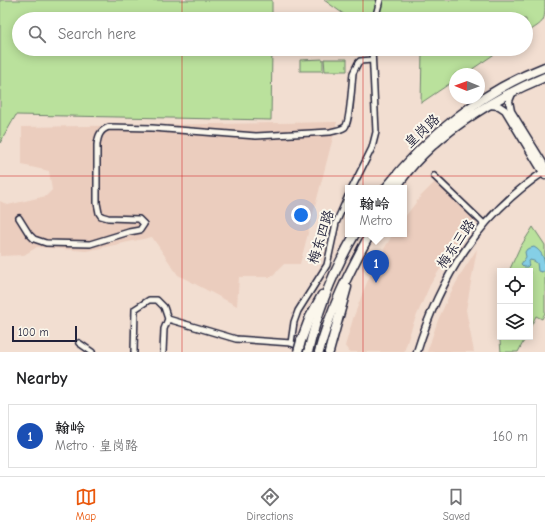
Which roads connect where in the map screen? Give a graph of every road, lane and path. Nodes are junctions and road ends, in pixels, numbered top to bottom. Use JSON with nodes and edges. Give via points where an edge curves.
{"nodes":[{"id":1,"x":380,"y":0,"type":"edge"},
{"id":2,"x":377,"y":12,"type":"edge"},
{"id":3,"x":372,"y":56,"type":"edge"},
{"id":4,"x":372,"y":60,"type":"junction"},
{"id":5,"x":545,"y":68,"type":"edge"},
{"id":6,"x":545,"y":77,"type":"edge"},
{"id":7,"x":513,"y":91,"type":"junction"},
{"id":8,"x":488,"y":105,"type":"junction"},
{"id":9,"x":544,"y":172,"type":"edge"},
{"id":10,"x":434,"y":176,"type":"dead end"},
{"id":11,"x":354,"y":185,"type":"edge"},
{"id":12,"x":389,"y":185,"type":"edge"},
{"id":13,"x":398,"y":185,"type":"edge"},
{"id":14,"x":345,"y":203,"type":"edge"},
{"id":15,"x":19,"y":218,"type":"dead end"},
{"id":16,"x":484,"y":224,"type":"junction"},
{"id":17,"x":353,"y":237,"type":"edge"},
{"id":18,"x":368,"y":237,"type":"edge"},
{"id":19,"x":338,"y":264,"type":"junction"},
{"id":20,"x":327,"y":265,"type":"junction"},
{"id":21,"x":352,"y":267,"type":"junction"},
{"id":22,"x":331,"y":278,"type":"junction"},
{"id":23,"x":168,"y":319,"type":"junction"},
{"id":24,"x":78,"y":343,"type":"dead end"},
{"id":25,"x":291,"y":343,"type":"junction"},
{"id":26,"x":299,"y":347,"type":"edge"},
{"id":27,"x":92,"y":352,"type":"edge"},
{"id":28,"x":134,"y":352,"type":"edge"},
{"id":29,"x":163,"y":352,"type":"edge"},
{"id":30,"x":308,"y":352,"type":"edge"},
{"id":31,"x":319,"y":352,"type":"edge"},
{"id":32,"x":330,"y":352,"type":"edge"},
{"id":33,"x":417,"y":352,"type":"edge"}],
"edges":[{"from":1,"to":2,"type":"street"},
{"from":3,"to":4,"type":"street"},
{"from":4,"to":11,"type":"street","via":[[376,132],[372,148]]},
{"from":4,"to":15,"type":"street","via":[[360,61],[355,67],[348,120],[340,130],[256,136],[152,128],[104,128],[98,136],[97,145],[98,213],[108,218],[139,219],[144,224],[140,230],[90,244],[46,243],[34,239]]},
{"from":5,"to":12,"type":"highway","name":"皇岗路","via":[[491,94],[448,124],[410,160]]},
{"from":6,"to":7,"type":"highway","name":"皇岗路"},
{"from":7,"to":8,"type":"highway","name":"皇岗路"},
{"from":7,"to":9,"type":"street","via":[[509,101],[511,111]]},
{"from":8,"to":9,"type":"street","via":[[499,106],[505,110]]},
{"from":8,"to":13,"type":"highway","name":"皇岗路","via":[[433,146]]},
{"from":9,"to":16,"type":"street","name":"梅东三路","via":[[515,193]]},
{"from":10,"to":16,"type":"street"},
{"from":14,"to":20,"type":"street","name":"梅东四路","via":[[336,223]]},
{"from":16,"to":33,"type":"street","name":"梅东三路","via":[[442,288]]},
{"from":17,"to":19,"type":"highway"},
{"from":18,"to":21,"type":"highway"},
{"from":19,"to":20,"type":"street"},
{"from":19,"to":22,"type":"highway"},
{"from":20,"to":25,"type":"street","name":"梅东四路","via":[[298,311]]},
{"from":21,"to":31,"type":"highway","via":[[331,313]]},
{"from":21,"to":32,"type":"highway"},
{"from":22,"to":26,"type":"highway","via":[[310,317]]},
{"from":22,"to":30,"type":"highway"},
{"from":23,"to":25,"type":"street","via":[[236,340]]},
{"from":23,"to":28,"type":"street","via":[[164,307],[157,300],[149,300],[135,309]]},
{"from":23,"to":29,"type":"street","via":[[164,329]]},
{"from":24,"to":27,"type":"street"},
{"from":25,"to":26,"type":"street"}]}
